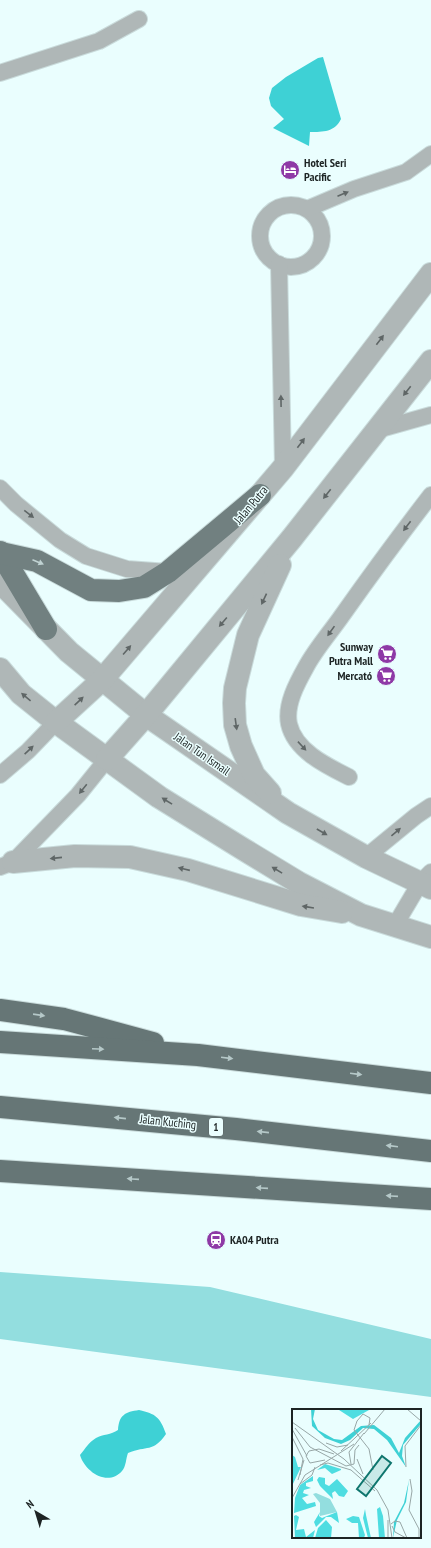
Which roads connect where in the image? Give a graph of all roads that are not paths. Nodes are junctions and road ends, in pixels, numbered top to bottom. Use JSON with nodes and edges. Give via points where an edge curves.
{"nodes":[{"id":1,"x":139,"y":19,"type":"dead end"},
{"id":2,"x":0,"y":73,"type":"edge"},
{"id":3,"x":431,"y":154,"type":"edge"},
{"id":4,"x":307,"y":209,"type":"junction"},
{"id":5,"x":278,"y":264,"type":"junction"},
{"id":6,"x":431,"y":274,"type":"edge"},
{"id":7,"x":431,"y":361,"type":"edge"},
{"id":8,"x":431,"y":415,"type":"edge"},
{"id":9,"x":377,"y":430,"type":"junction"},
{"id":10,"x":283,"y":468,"type":"junction"},
{"id":11,"x":0,"y":488,"type":"edge"},
{"id":12,"x":260,"y":495,"type":"junction"},
{"id":13,"x":431,"y":495,"type":"edge"},
{"id":14,"x":292,"y":538,"type":"junction"},
{"id":15,"x":0,"y":552,"type":"edge"},
{"id":16,"x":168,"y":572,"type":"junction"},
{"id":17,"x":0,"y":582,"type":"edge"},
{"id":18,"x":46,"y":629,"type":"junction"},
{"id":19,"x":0,"y":668,"type":"edge"},
{"id":20,"x":102,"y":680,"type":"junction"},
{"id":21,"x":146,"y":715,"type":"junction"},
{"id":22,"x":56,"y":722,"type":"junction"},
{"id":23,"x":107,"y":759,"type":"junction"},
{"id":24,"x":0,"y":775,"type":"edge"},
{"id":25,"x":348,"y":777,"type":"dead end"},
{"id":26,"x":431,"y":806,"type":"edge"},
{"id":27,"x":288,"y":813,"type":"junction"},
{"id":28,"x":366,"y":857,"type":"junction"},
{"id":29,"x":7,"y":865,"type":"edge"},
{"id":30,"x":427,"y":881,"type":"edge"},
{"id":31,"x":361,"y":915,"type":"junction"},
{"id":32,"x":394,"y":927,"type":"junction"},
{"id":33,"x":431,"y":937,"type":"edge"},
{"id":34,"x":0,"y":1010,"type":"edge"},
{"id":35,"x":0,"y":1042,"type":"edge"},
{"id":36,"x":198,"y":1055,"type":"junction"},
{"id":37,"x":431,"y":1082,"type":"edge"},
{"id":38,"x":0,"y":1107,"type":"edge"},
{"id":39,"x":431,"y":1151,"type":"edge"},
{"id":40,"x":0,"y":1171,"type":"edge"},
{"id":41,"x":431,"y":1199,"type":"edge"}],
"edges":[{"from":1,"to":2,"type":"lane","via":[[99,41]]},
{"from":4,"to":3,"type":"lane","one_way":true,"via":[[354,189],[406,172]]},
{"from":4,"to":5,"type":"lane","via":[[320,224],[323,234],[321,245],[309,262],[289,267]]},
{"from":4,"to":5,"type":"lane","via":[[297,205],[278,208],[264,222],[260,232],[264,251]]},
{"from":10,"to":5,"type":"lane","one_way":true},
{"from":10,"to":6,"type":"street","name":"Jalan Putra","one_way":true},
{"from":7,"to":9,"type":"street","one_way":true},
{"from":8,"to":9,"type":"lane"},
{"from":9,"to":14,"type":"street","one_way":true},
{"from":10,"to":12,"type":"street","name":"Jalan Putra"},
{"from":11,"to":16,"type":"lane","one_way":true,"via":[[49,531],[86,556],[127,569]]},
{"from":12,"to":16,"type":"main road"},
{"from":20,"to":12,"type":"street","name":"Jalan Putra","one_way":true},
{"from":13,"to":25,"type":"lane","one_way":true,"via":[[306,666],[289,706],[289,724],[303,748]]},
{"from":14,"to":21,"type":"street","one_way":true},
{"from":14,"to":27,"type":"street","one_way":true,"via":[[248,635],[235,688],[234,704],[235,725],[254,775]]},
{"from":15,"to":16,"type":"main road","one_way":true,"via":[[37,561],[92,590],[119,591],[144,587]]},
{"from":15,"to":18,"type":"main road"},
{"from":17,"to":18,"type":"street","name":"Jalan Tun Ismail"},
{"from":18,"to":20,"type":"street","name":"Jalan Tun Ismail"},
{"from":22,"to":19,"type":"street","one_way":true,"via":[[21,694]]},
{"from":20,"to":21,"type":"street","name":"Jalan Tun Ismail"},
{"from":22,"to":20,"type":"street","name":"Jalan Putra","one_way":true},
{"from":21,"to":23,"type":"street"},
{"from":21,"to":27,"type":"street","name":"Jalan Tun Ismail"},
{"from":22,"to":23,"type":"street"},
{"from":24,"to":22,"type":"lane","one_way":true},
{"from":23,"to":29,"type":"lane","one_way":true,"via":[[78,795]]},
{"from":31,"to":23,"type":"street","one_way":true,"via":[[298,883],[159,797]]},
{"from":28,"to":26,"type":"lane","one_way":true},
{"from":27,"to":28,"type":"street","name":"Jalan Tun Ismail","one_way":true},
{"from":28,"to":30,"type":"street","name":"Jalan Tun Ismail"},
{"from":31,"to":29,"type":"street","one_way":true,"via":[[301,906],[188,870],[130,857],[75,856]]},
{"from":30,"to":32,"type":"lane"},
{"from":31,"to":32,"type":"street"},
{"from":32,"to":33,"type":"street"},
{"from":34,"to":36,"type":"highway","one_way":true,"via":[[64,1018]]},
{"from":35,"to":36,"type":"highway","one_way":true},
{"from":36,"to":37,"type":"highway","one_way":true},
{"from":39,"to":38,"type":"highway","name":"Jalan Kuching","number":"1","one_way":true,"via":[[236,1129]]},
{"from":41,"to":40,"type":"highway","one_way":true}]}
